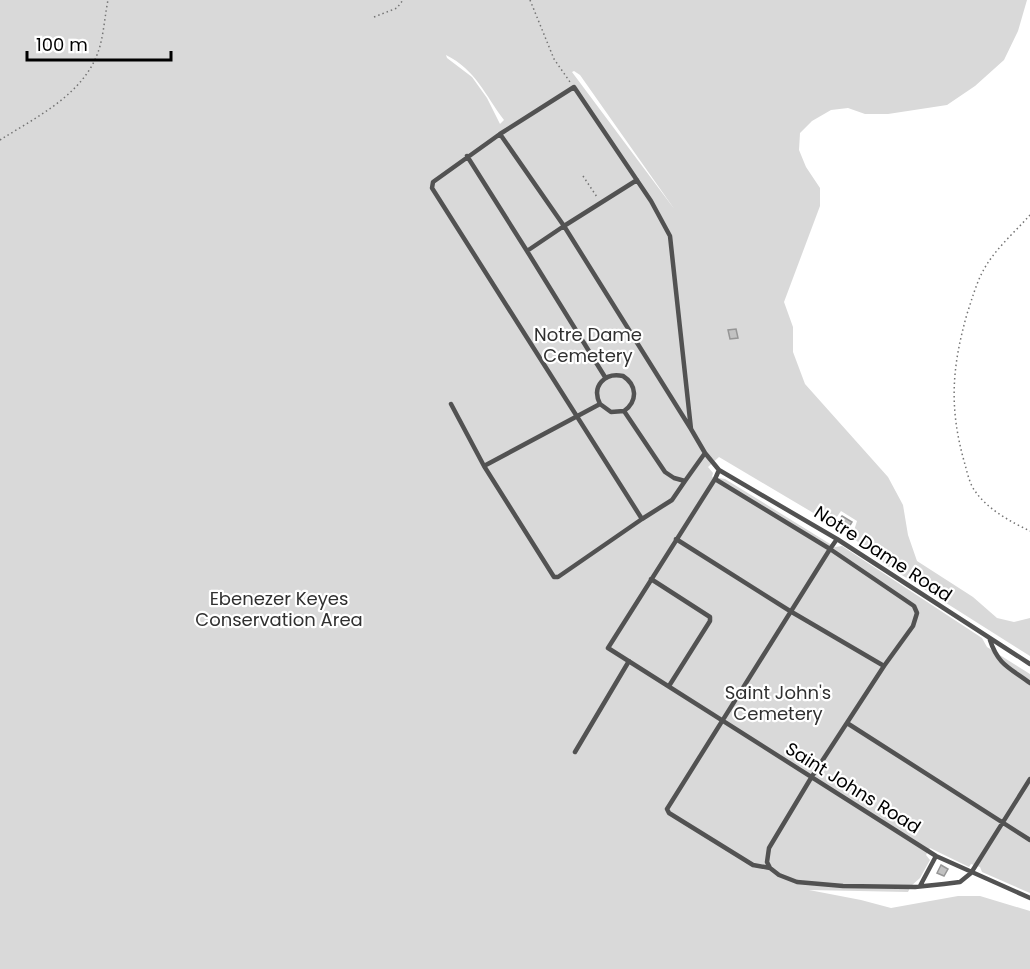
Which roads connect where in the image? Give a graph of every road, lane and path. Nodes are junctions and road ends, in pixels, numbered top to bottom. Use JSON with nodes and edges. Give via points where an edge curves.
{"nodes":[{"id":1,"x":108,"y":0,"type":"edge"},
{"id":2,"x":403,"y":0,"type":"edge"},
{"id":3,"x":530,"y":0,"type":"edge"},
{"id":4,"x":374,"y":17,"type":"dead end"},
{"id":5,"x":574,"y":87,"type":"junction"},
{"id":6,"x":500,"y":134,"type":"junction"},
{"id":7,"x":0,"y":140,"type":"edge"},
{"id":8,"x":467,"y":156,"type":"junction"},
{"id":9,"x":583,"y":176,"type":"dead end"},
{"id":10,"x":637,"y":180,"type":"junction"},
{"id":11,"x":601,"y":203,"type":"junction"},
{"id":12,"x":1030,"y":215,"type":"edge"},
{"id":13,"x":564,"y":226,"type":"junction"},
{"id":14,"x":527,"y":251,"type":"junction"},
{"id":15,"x":606,"y":377,"type":"junction"},
{"id":16,"x":451,"y":404,"type":"dead end"},
{"id":17,"x":600,"y":404,"type":"junction"},
{"id":18,"x":624,"y":411,"type":"junction"},
{"id":19,"x":577,"y":417,"type":"junction"},
{"id":20,"x":691,"y":429,"type":"junction"},
{"id":21,"x":705,"y":453,"type":"junction"},
{"id":22,"x":484,"y":466,"type":"junction"},
{"id":23,"x":719,"y":470,"type":"junction"},
{"id":24,"x":715,"y":479,"type":"junction"},
{"id":25,"x":685,"y":482,"type":"junction"},
{"id":26,"x":642,"y":519,"type":"junction"},
{"id":27,"x":1030,"y":531,"type":"edge"},
{"id":28,"x":676,"y":539,"type":"junction"},
{"id":29,"x":837,"y":539,"type":"junction"},
{"id":30,"x":830,"y":549,"type":"junction"},
{"id":31,"x":651,"y":579,"type":"junction"},
{"id":32,"x":790,"y":611,"type":"junction"},
{"id":33,"x":990,"y":640,"type":"junction"},
{"id":34,"x":629,"y":661,"type":"junction"},
{"id":35,"x":1030,"y":664,"type":"edge"},
{"id":36,"x":884,"y":666,"type":"junction"},
{"id":37,"x":1030,"y":683,"type":"edge"},
{"id":38,"x":669,"y":686,"type":"junction"},
{"id":39,"x":723,"y":719,"type":"junction"},
{"id":40,"x":847,"y":723,"type":"junction"},
{"id":41,"x":575,"y":752,"type":"dead end"},
{"id":42,"x":811,"y":778,"type":"junction"},
{"id":43,"x":1030,"y":779,"type":"edge"},
{"id":44,"x":1003,"y":823,"type":"junction"},
{"id":45,"x":1030,"y":840,"type":"edge"},
{"id":46,"x":936,"y":856,"type":"junction"},
{"id":47,"x":770,"y":868,"type":"junction"},
{"id":48,"x":971,"y":873,"type":"junction"},
{"id":49,"x":920,"y":886,"type":"junction"},
{"id":50,"x":1030,"y":898,"type":"edge"}],
"edges":[{"from":1,"to":7,"type":"path","via":[[99,47],[84,78],[63,98]]},
{"from":2,"to":4,"type":"path","via":[[397,8]]},
{"from":3,"to":5,"type":"path","via":[[554,59]]},
{"from":5,"to":6,"type":"lane"},
{"from":5,"to":10,"type":"lane"},
{"from":6,"to":8,"type":"lane"},
{"from":6,"to":13,"type":"lane"},
{"from":8,"to":14,"type":"lane"},
{"from":8,"to":19,"type":"lane","via":[[435,179],[432,188]]},
{"from":9,"to":11,"type":"path"},
{"from":10,"to":11,"type":"lane"},
{"from":10,"to":20,"type":"lane","via":[[670,236]]},
{"from":11,"to":13,"type":"lane"},
{"from":12,"to":27,"type":"path","via":[[983,270],[958,349],[953,399],[956,433],[973,489],[996,511]]},
{"from":13,"to":14,"type":"lane"},
{"from":13,"to":20,"type":"lane"},
{"from":14,"to":15,"type":"lane"},
{"from":15,"to":17,"type":"lane","via":[[597,392]]},
{"from":15,"to":18,"type":"lane","via":[[623,376],[633,386],[632,403]]},
{"from":16,"to":22,"type":"lane"},
{"from":17,"to":18,"type":"lane","via":[[611,412]]},
{"from":17,"to":19,"type":"lane"},
{"from":18,"to":25,"type":"lane","via":[[665,472]]},
{"from":19,"to":22,"type":"lane"},
{"from":19,"to":26,"type":"lane"},
{"from":20,"to":21,"type":"lane"},
{"from":21,"to":23,"type":"lane"},
{"from":21,"to":25,"type":"lane"},
{"from":22,"to":26,"type":"lane","via":[[554,577]]},
{"from":23,"to":24,"type":"lane"},
{"from":23,"to":29,"type":"lane","name":"Notre Dame Road"},
{"from":24,"to":28,"type":"lane"},
{"from":24,"to":30,"type":"lane"},
{"from":25,"to":26,"type":"lane","via":[[672,500]]},
{"from":28,"to":31,"type":"lane"},
{"from":28,"to":32,"type":"lane"},
{"from":29,"to":30,"type":"lane"},
{"from":29,"to":33,"type":"lane","name":"Notre Dame Road"},
{"from":30,"to":32,"type":"lane"},
{"from":30,"to":36,"type":"lane","via":[[916,609],[913,626]]},
{"from":31,"to":34,"type":"lane","name":"Saint Johns Road","via":[[608,648]]},
{"from":31,"to":38,"type":"lane","via":[[710,617]]},
{"from":32,"to":36,"type":"lane"},
{"from":32,"to":39,"type":"lane"},
{"from":33,"to":35,"type":"lane","name":"Notre Dame Road"},
{"from":33,"to":37,"type":"lane","via":[[1003,665]]},
{"from":34,"to":38,"type":"lane","name":"Saint Johns Road"},
{"from":34,"to":41,"type":"lane"},
{"from":36,"to":40,"type":"lane"},
{"from":38,"to":39,"type":"lane","name":"Saint Johns Road"},
{"from":39,"to":42,"type":"lane","name":"Saint Johns Road"},
{"from":39,"to":47,"type":"lane","via":[[667,809],[753,865]]},
{"from":40,"to":42,"type":"lane"},
{"from":40,"to":44,"type":"lane"},
{"from":42,"to":46,"type":"lane","name":"Saint Johns Road"},
{"from":42,"to":47,"type":"lane","via":[[769,848]]},
{"from":43,"to":44,"type":"lane"},
{"from":44,"to":45,"type":"lane"},
{"from":44,"to":48,"type":"lane"},
{"from":46,"to":48,"type":"lane","name":"Saint Johns Road"},
{"from":46,"to":49,"type":"lane"},
{"from":47,"to":49,"type":"lane","via":[[797,882]]},
{"from":48,"to":49,"type":"lane","via":[[960,882]]},
{"from":48,"to":50,"type":"lane","name":"Saint Johns Road"}]}
